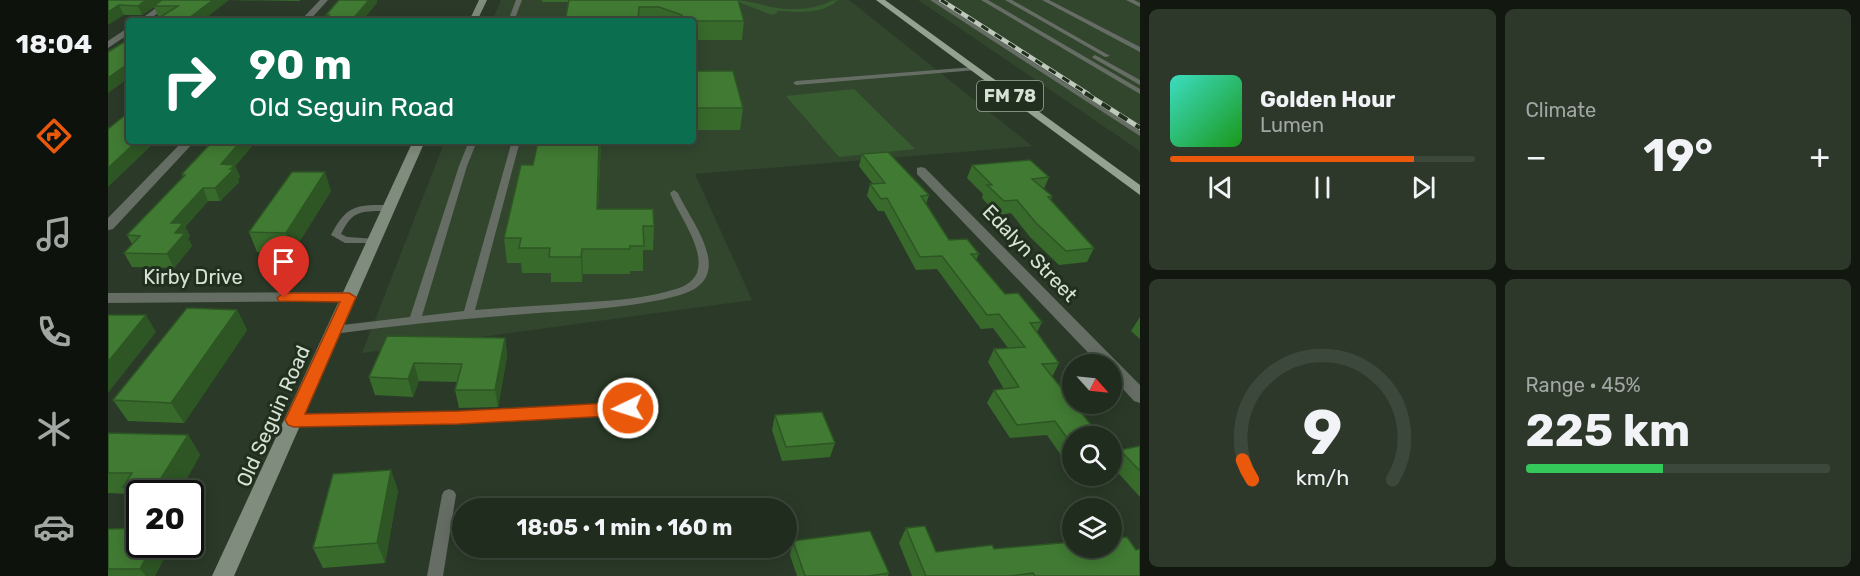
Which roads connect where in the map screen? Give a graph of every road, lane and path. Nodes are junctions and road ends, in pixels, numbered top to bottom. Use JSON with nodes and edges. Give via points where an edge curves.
{"nodes":[{"id":1,"x":172,"y":0,"type":"edge"},
{"id":2,"x":324,"y":0,"type":"edge"},
{"id":3,"x":483,"y":0,"type":"edge"},
{"id":4,"x":519,"y":0,"type":"edge"},
{"id":5,"x":880,"y":0,"type":"edge"},
{"id":6,"x":933,"y":0,"type":"edge"},
{"id":7,"x":984,"y":0,"type":"edge"},
{"id":8,"x":996,"y":0,"type":"edge"},
{"id":9,"x":1008,"y":0,"type":"edge"},
{"id":10,"x":1045,"y":0,"type":"edge"},
{"id":11,"x":1129,"y":0,"type":"edge"},
{"id":12,"x":1140,"y":5,"type":"edge"},
{"id":13,"x":146,"y":18,"type":"edge"},
{"id":14,"x":306,"y":18,"type":"edge"},
{"id":15,"x":474,"y":18,"type":"edge"},
{"id":16,"x":512,"y":18,"type":"edge"},
{"id":17,"x":126,"y":32,"type":"edge"},
{"id":18,"x":108,"y":45,"type":"edge"},
{"id":19,"x":1140,"y":50,"type":"edge"},
{"id":20,"x":974,"y":69,"type":"junction"},
{"id":21,"x":1140,"y":75,"type":"edge"},
{"id":22,"x":796,"y":83,"type":"dead end"},
{"id":23,"x":1140,"y":83,"type":"edge"},
{"id":24,"x":1140,"y":92,"type":"edge"},
{"id":25,"x":1140,"y":134,"type":"edge"},
{"id":26,"x":186,"y":144,"type":"edge"},
{"id":27,"x":418,"y":144,"type":"edge"},
{"id":28,"x":472,"y":144,"type":"edge"},
{"id":29,"x":515,"y":144,"type":"edge"},
{"id":30,"x":921,"y":171,"type":"dead end"},
{"id":31,"x":1140,"y":191,"type":"edge"},
{"id":32,"x":674,"y":193,"type":"dead end"},
{"id":33,"x":389,"y":208,"type":"junction"},
{"id":34,"x":108,"y":226,"type":"edge"},
{"id":35,"x":375,"y":241,"type":"junction"},
{"id":36,"x":349,"y":297,"type":"junction"},
{"id":37,"x":108,"y":298,"type":"edge"},
{"id":38,"x":469,"y":314,"type":"junction"},
{"id":39,"x":415,"y":319,"type":"junction"},
{"id":40,"x":334,"y":330,"type":"junction"},
{"id":41,"x":1098,"y":354,"type":"edge"},
{"id":42,"x":1122,"y":378,"type":"edge"},
{"id":43,"x":1140,"y":396,"type":"edge"},
{"id":44,"x":628,"y":408,"type":"dead end"},
{"id":45,"x":294,"y":420,"type":"junction"},
{"id":46,"x":449,"y":495,"type":"dead end"},
{"id":47,"x":223,"y":576,"type":"edge"},
{"id":48,"x":435,"y":576,"type":"edge"}],
"edges":[{"from":1,"to":13,"type":"street"},
{"from":2,"to":14,"type":"street"},
{"from":3,"to":15,"type":"street"},
{"from":4,"to":16,"type":"lane"},
{"from":5,"to":20,"type":"main road","number":"FM 78"},
{"from":6,"to":25,"type":"lane"},
{"from":7,"to":24,"type":"lane"},
{"from":8,"to":23,"type":"lane"},
{"from":9,"to":21,"type":"lane"},
{"from":10,"to":19,"type":"lane"},
{"from":11,"to":12,"type":"lane"},
{"from":17,"to":18,"type":"street"},
{"from":20,"to":22,"type":"lane"},
{"from":20,"to":31,"type":"main road","number":"FM 78"},
{"from":26,"to":34,"type":"street"},
{"from":27,"to":33,"type":"street","name":"Old Seguin Road"},
{"from":28,"to":39,"type":"lane"},
{"from":29,"to":38,"type":"lane"},
{"from":30,"to":41,"type":"street","name":"Edalyn Street"},
{"from":32,"to":38,"type":"lane","via":[[703,251],[704,268],[693,285],[681,291],[613,303]]},
{"from":33,"to":35,"type":"street","name":"Old Seguin Road"},
{"from":33,"to":35,"type":"lane","via":[[351,212],[344,217],[336,235],[345,240]]},
{"from":35,"to":36,"type":"street","name":"Old Seguin Road"},
{"from":36,"to":37,"type":"street","name":"Kirby Drive"},
{"from":36,"to":40,"type":"street","name":"Old Seguin Road"},
{"from":38,"to":39,"type":"lane"},
{"from":39,"to":40,"type":"lane"},
{"from":40,"to":45,"type":"street","name":"Old Seguin Road"},
{"from":42,"to":43,"type":"street","name":"Edalyn Street"},
{"from":44,"to":45,"type":"lane"},
{"from":45,"to":47,"type":"street","name":"Old Seguin Road"},
{"from":46,"to":48,"type":"lane"}]}
